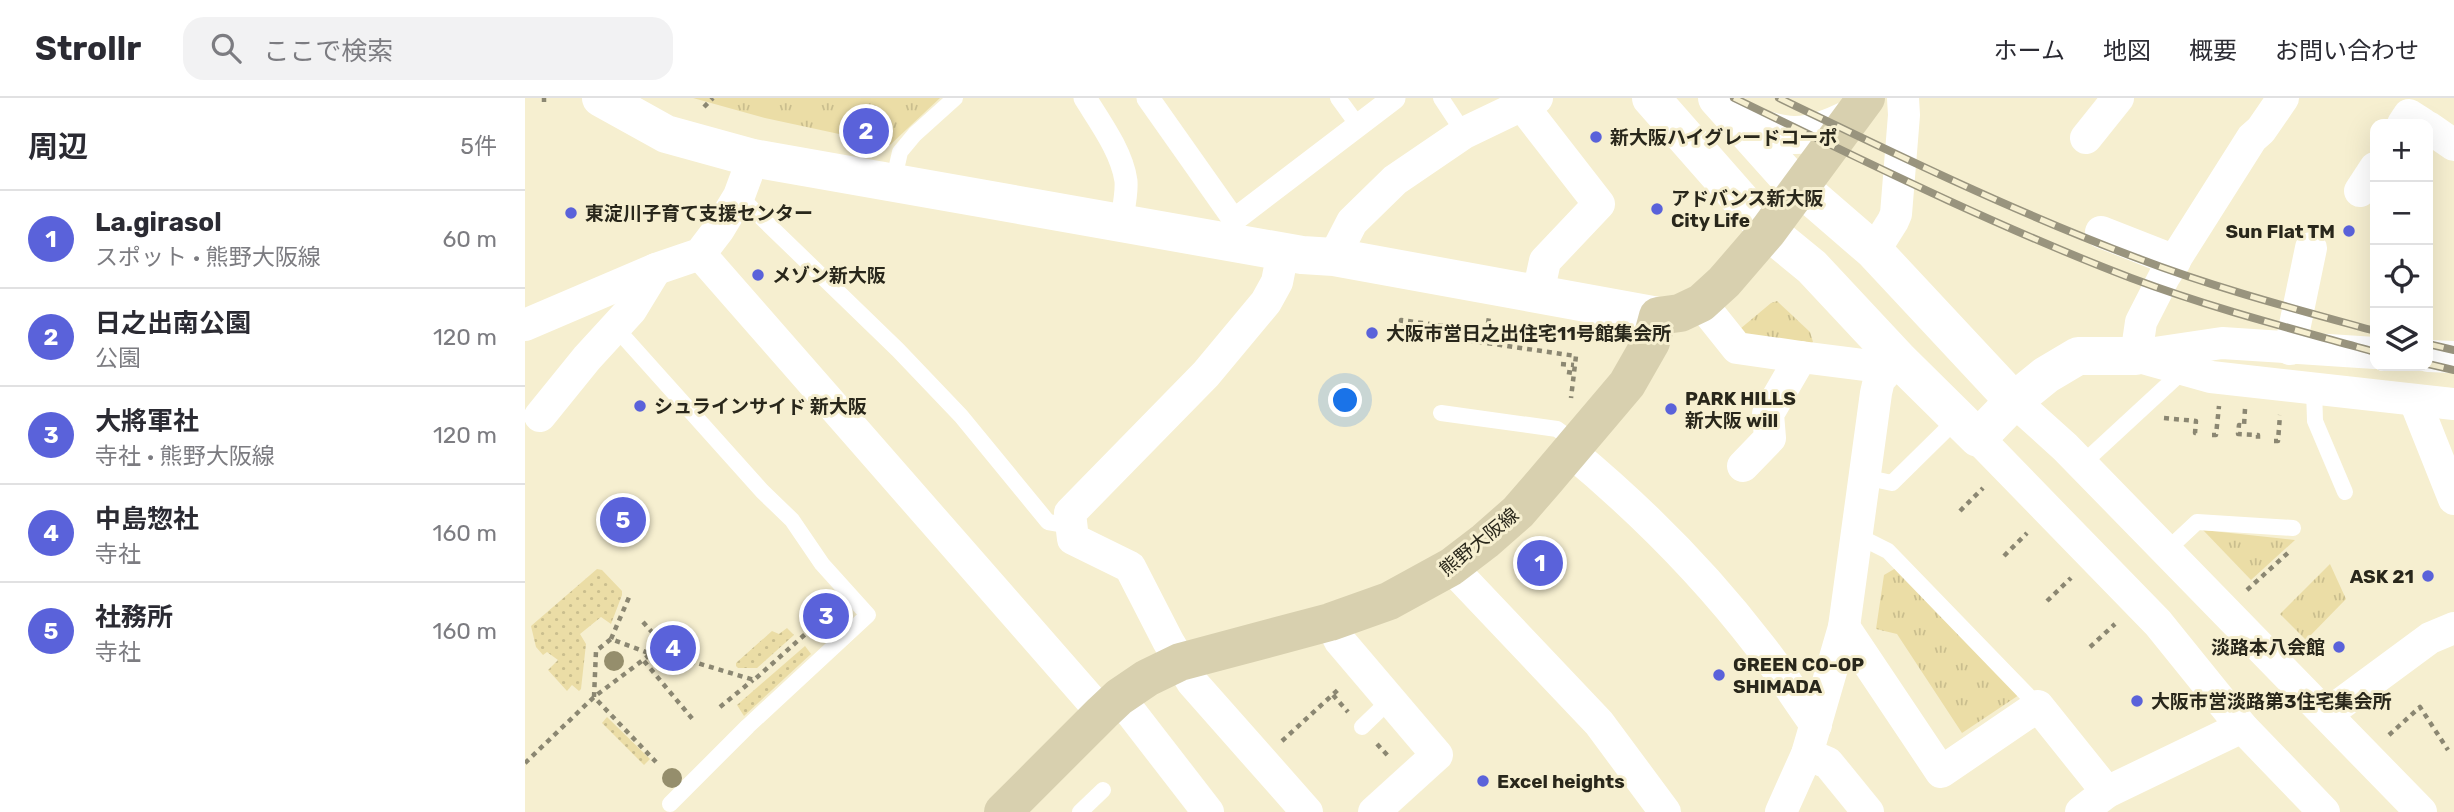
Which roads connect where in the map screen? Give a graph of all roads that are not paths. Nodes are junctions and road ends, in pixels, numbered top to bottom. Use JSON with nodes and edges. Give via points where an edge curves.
{"nodes":[{"id":1,"x":601,"y":98,"type":"edge"},
{"id":2,"x":955,"y":98,"type":"edge"},
{"id":3,"x":1085,"y":98,"type":"edge"},
{"id":4,"x":1148,"y":98,"type":"edge"},
{"id":5,"x":1338,"y":98,"type":"edge"},
{"id":6,"x":1394,"y":98,"type":"edge"},
{"id":7,"x":1441,"y":98,"type":"edge"},
{"id":8,"x":1651,"y":98,"type":"edge"},
{"id":9,"x":1903,"y":98,"type":"edge"},
{"id":10,"x":2118,"y":98,"type":"edge"},
{"id":11,"x":2283,"y":98,"type":"edge"},
{"id":12,"x":1530,"y":102,"type":"edge"},
{"id":13,"x":1726,"y":108,"type":"edge"},
{"id":14,"x":1859,"y":108,"type":"edge"},
{"id":15,"x":1357,"y":124,"type":"junction"},
{"id":16,"x":2433,"y":130,"type":"edge"},
{"id":17,"x":1464,"y":133,"type":"junction"},
{"id":18,"x":2086,"y":138,"type":"dead end"},
{"id":19,"x":2454,"y":145,"type":"edge"},
{"id":20,"x":753,"y":158,"type":"junction"},
{"id":21,"x":893,"y":183,"type":"junction"},
{"id":22,"x":1800,"y":187,"type":"junction"},
{"id":23,"x":739,"y":196,"type":"junction"},
{"id":24,"x":1121,"y":224,"type":"junction"},
{"id":25,"x":1231,"y":231,"type":"junction"},
{"id":26,"x":1768,"y":231,"type":"junction"},
{"id":27,"x":2101,"y":232,"type":"dead end"},
{"id":28,"x":2311,"y":248,"type":"dead end"},
{"id":29,"x":1874,"y":251,"type":"junction"},
{"id":30,"x":1283,"y":252,"type":"junction"},
{"id":31,"x":700,"y":254,"type":"junction"},
{"id":32,"x":1334,"y":257,"type":"junction"},
{"id":33,"x":2175,"y":261,"type":"junction"},
{"id":34,"x":656,"y":269,"type":"junction"},
{"id":35,"x":1538,"y":293,"type":"junction"},
{"id":36,"x":1701,"y":303,"type":"junction"},
{"id":37,"x":1658,"y":316,"type":"junction"},
{"id":38,"x":525,"y":325,"type":"edge"},
{"id":39,"x":615,"y":327,"type":"junction"},
{"id":40,"x":2290,"y":349,"type":"junction"},
{"id":41,"x":2370,"y":354,"type":"edge"},
{"id":42,"x":2136,"y":356,"type":"junction"},
{"id":43,"x":2433,"y":356,"type":"edge"},
{"id":44,"x":1801,"y":357,"type":"junction"},
{"id":45,"x":2454,"y":357,"type":"edge"},
{"id":46,"x":1898,"y":359,"type":"junction"},
{"id":47,"x":2185,"y":369,"type":"junction"},
{"id":48,"x":2314,"y":389,"type":"junction"},
{"id":49,"x":2014,"y":401,"type":"junction"},
{"id":50,"x":2415,"y":401,"type":"junction"},
{"id":51,"x":2454,"y":404,"type":"edge"},
{"id":52,"x":1441,"y":413,"type":"dead end"},
{"id":53,"x":540,"y":416,"type":"dead end"},
{"id":54,"x":1968,"y":428,"type":"junction"},
{"id":55,"x":1565,"y":441,"type":"junction"},
{"id":56,"x":2081,"y":465,"type":"junction"},
{"id":57,"x":1743,"y":466,"type":"dead end"},
{"id":58,"x":1864,"y":477,"type":"junction"},
{"id":59,"x":2345,"y":492,"type":"dead end"},
{"id":60,"x":2454,"y":499,"type":"edge"},
{"id":61,"x":1071,"y":526,"type":"junction"},
{"id":62,"x":2294,"y":528,"type":"road end"},
{"id":63,"x":1856,"y":535,"type":"junction"},
{"id":64,"x":2166,"y":551,"type":"junction"},
{"id":65,"x":1451,"y":567,"type":"junction"},
{"id":66,"x":1330,"y":622,"type":"junction"},
{"id":67,"x":1844,"y":627,"type":"junction"},
{"id":68,"x":2453,"y":629,"type":"edge"},
{"id":69,"x":1180,"y":662,"type":"junction"},
{"id":70,"x":1390,"y":700,"type":"junction"},
{"id":71,"x":1110,"y":705,"type":"junction"},
{"id":72,"x":2038,"y":706,"type":"junction"},
{"id":73,"x":2327,"y":714,"type":"junction"},
{"id":74,"x":1362,"y":727,"type":"dead end"},
{"id":75,"x":2242,"y":727,"type":"junction"},
{"id":76,"x":1811,"y":739,"type":"junction"},
{"id":77,"x":1103,"y":790,"type":"dead end"},
{"id":78,"x":2107,"y":792,"type":"junction"},
{"id":79,"x":1291,"y":803,"type":"edge"},
{"id":80,"x":670,"y":804,"type":"dead end"},
{"id":81,"x":1010,"y":810,"type":"edge"},
{"id":82,"x":1080,"y":812,"type":"edge"},
{"id":83,"x":1208,"y":812,"type":"edge"},
{"id":84,"x":1374,"y":812,"type":"edge"},
{"id":85,"x":1665,"y":812,"type":"edge"},
{"id":86,"x":1781,"y":812,"type":"edge"},
{"id":87,"x":1868,"y":812,"type":"edge"},
{"id":88,"x":2081,"y":812,"type":"edge"},
{"id":89,"x":2324,"y":812,"type":"edge"},
{"id":90,"x":2421,"y":812,"type":"edge"}],
"edges":[{"from":1,"to":20,"type":"street","via":[[666,134]]},
{"from":2,"to":21,"type":"lane","via":[[900,152]]},
{"from":3,"to":24,"type":"street","via":[[1126,179]]},
{"from":4,"to":25,"type":"street"},
{"from":5,"to":15,"type":"lane"},
{"from":6,"to":15,"type":"street"},
{"from":7,"to":17,"type":"lane"},
{"from":8,"to":26,"type":"street"},
{"from":9,"to":29,"type":"street","via":[[1896,214]]},
{"from":10,"to":18,"type":"street"},
{"from":11,"to":33,"type":"street","via":[[2252,138]]},
{"from":12,"to":17,"type":"street"},
{"from":12,"to":35,"type":"street","via":[[1598,204],[1545,261]]},
{"from":13,"to":14,"type":"street","via":[[1761,129],[1809,136],[1829,130]]},
{"from":13,"to":22,"type":"street"},
{"from":14,"to":22,"type":"main road"},
{"from":15,"to":25,"type":"street"},
{"from":16,"to":19,"type":"street"},
{"from":17,"to":32,"type":"street","via":[[1395,180],[1366,206]]},
{"from":20,"to":21,"type":"street"},
{"from":20,"to":23,"type":"street"},
{"from":21,"to":24,"type":"street"},
{"from":22,"to":26,"type":"main road"},
{"from":22,"to":29,"type":"street"},
{"from":23,"to":31,"type":"street"},
{"from":23,"to":61,"type":"lane","via":[[961,416],[1048,522]]},
{"from":24,"to":25,"type":"street"},
{"from":25,"to":30,"type":"street"},
{"from":26,"to":36,"type":"main road"},
{"from":26,"to":46,"type":"street","via":[[1812,267]]},
{"from":27,"to":33,"type":"street"},
{"from":28,"to":40,"type":"street"},
{"from":29,"to":49,"type":"street"},
{"from":30,"to":32,"type":"street"},
{"from":30,"to":61,"type":"street","via":[[1277,282],[1266,302],[1206,374],[1070,513]]},
{"from":31,"to":34,"type":"street"},
{"from":31,"to":71,"type":"street"},
{"from":32,"to":35,"type":"street"},
{"from":33,"to":42,"type":"street","via":[[2141,322]]},
{"from":34,"to":38,"type":"street"},
{"from":34,"to":39,"type":"street"},
{"from":35,"to":37,"type":"street"},
{"from":36,"to":37,"type":"main road"},
{"from":36,"to":44,"type":"street","via":[[1737,348]]},
{"from":37,"to":55,"type":"main road","name":"熊野大阪線","via":[[1651,342],[1627,384]]},
{"from":39,"to":53,"type":"street"},
{"from":39,"to":80,"type":"lane","via":[[792,520],[822,564],[868,615]]},
{"from":40,"to":41,"type":"street"},
{"from":40,"to":42,"type":"street","via":[[2222,343]]},
{"from":42,"to":47,"type":"street"},
{"from":42,"to":49,"type":"street","via":[[2078,356]]},
{"from":43,"to":45,"type":"street"},
{"from":44,"to":46,"type":"street","via":[[1864,365]]},
{"from":44,"to":57,"type":"street","via":[[1768,414],[1770,438]]},
{"from":46,"to":54,"type":"street"},
{"from":46,"to":58,"type":"street","via":[[1879,380]]},
{"from":47,"to":48,"type":"street","via":[[2211,377]]},
{"from":47,"to":56,"type":"lane"},
{"from":48,"to":50,"type":"street"},
{"from":48,"to":59,"type":"lane","via":[[2315,421]]},
{"from":49,"to":54,"type":"street"},
{"from":49,"to":56,"type":"street"},
{"from":50,"to":51,"type":"street"},
{"from":50,"to":60,"type":"street"},
{"from":52,"to":55,"type":"lane"},
{"from":54,"to":58,"type":"lane","via":[[1892,483]]},
{"from":54,"to":75,"type":"street","via":[[2158,623]]},
{"from":55,"to":65,"type":"main road","name":"熊野大阪線","via":[[1518,512]]},
{"from":55,"to":76,"type":"street","via":[[1658,529],[1766,653]]},
{"from":56,"to":64,"type":"street"},
{"from":58,"to":63,"type":"street"},
{"from":61,"to":69,"type":"street","via":[[1073,539],[1130,567]]},
{"from":62,"to":64,"type":"lane","via":[[2197,522]]},
{"from":63,"to":67,"type":"street"},
{"from":63,"to":72,"type":"lane","via":[[1888,551]]},
{"from":64,"to":73,"type":"street"},
{"from":65,"to":66,"type":"main road","name":"熊野大阪線","via":[[1389,601]]},
{"from":65,"to":85,"type":"street","via":[[1599,723]]},
{"from":66,"to":69,"type":"main road","name":"熊野大阪線"},
{"from":66,"to":70,"type":"street"},
{"from":67,"to":72,"type":"street","via":[[1941,772]]},
{"from":67,"to":76,"type":"street"},
{"from":68,"to":73,"type":"street","via":[[2430,638]]},
{"from":69,"to":71,"type":"main road","name":"熊野大阪線","via":[[1147,678]]},
{"from":69,"to":79,"type":"street"},
{"from":70,"to":74,"type":"lane"},
{"from":70,"to":84,"type":"street","via":[[1437,755]]},
{"from":71,"to":81,"type":"main road","name":"熊野大阪線"},
{"from":71,"to":83,"type":"street"},
{"from":72,"to":78,"type":"street"},
{"from":73,"to":90,"type":"street"},
{"from":75,"to":78,"type":"street"},
{"from":75,"to":89,"type":"street"},
{"from":76,"to":86,"type":"street"},
{"from":76,"to":87,"type":"street"},
{"from":77,"to":82,"type":"lane"},
{"from":78,"to":88,"type":"street"}]}
